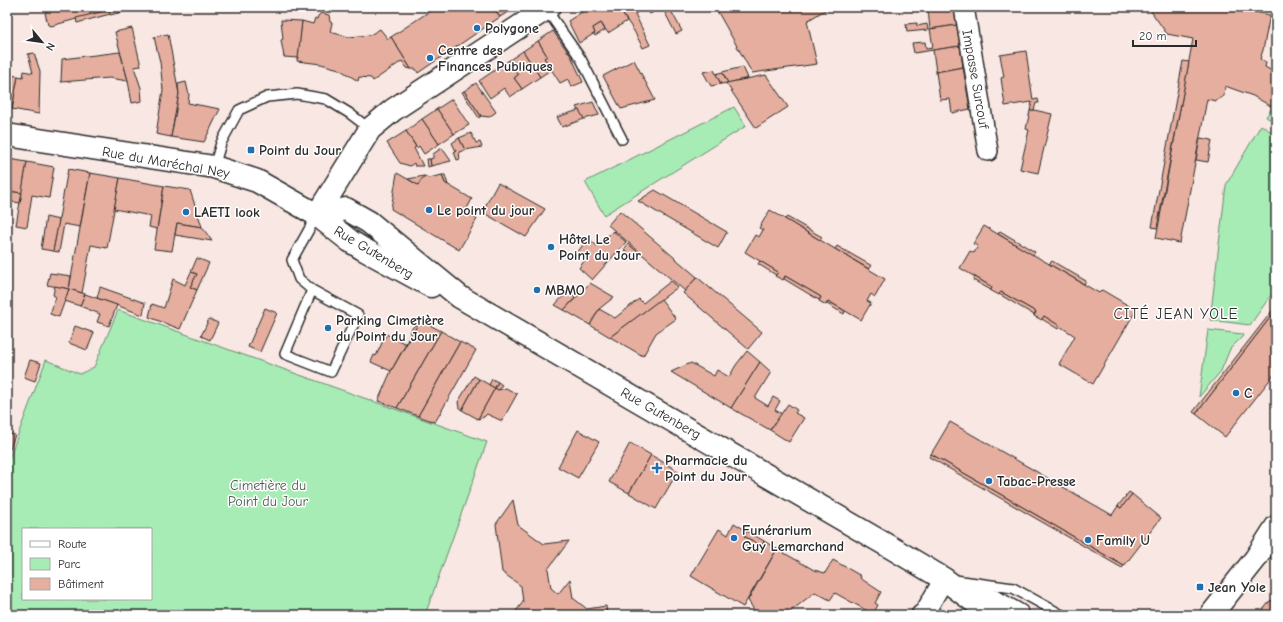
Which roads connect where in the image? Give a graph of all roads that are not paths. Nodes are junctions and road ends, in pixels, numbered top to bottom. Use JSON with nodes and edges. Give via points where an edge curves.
{"nodes":[{"id":1,"x":964,"y":7,"type":"edge"},
{"id":2,"x":548,"y":8,"type":"edge"},
{"id":3,"x":370,"y":129,"type":"junction"},
{"id":4,"x":7,"y":135,"type":"edge"},
{"id":5,"x":622,"y":139,"type":"dead end"},
{"id":6,"x":988,"y":151,"type":"dead end"},
{"id":7,"x":214,"y":167,"type":"junction"},
{"id":8,"x":317,"y":215,"type":"junction"},
{"id":9,"x":312,"y":290,"type":"junction"},
{"id":10,"x":1276,"y":527,"type":"edge"},
{"id":11,"x":944,"y":579,"type":"junction"},
{"id":12,"x":921,"y":615,"type":"edge"},
{"id":13,"x":992,"y":615,"type":"edge"},
{"id":14,"x":1018,"y":615,"type":"edge"},
{"id":15,"x":1062,"y":615,"type":"edge"},
{"id":16,"x":1211,"y":615,"type":"edge"}],
"edges":[{"from":1,"to":6,"type":"street","name":"Impasse Surcouf"},
{"from":2,"to":3,"type":"main road","via":[[393,110]]},
{"from":2,"to":5,"type":"lane","via":[[581,58]]},
{"from":3,"to":7,"type":"lane","via":[[326,99],[297,94],[267,97],[240,110],[221,143]]},
{"from":3,"to":8,"type":"main road"},
{"from":4,"to":7,"type":"main road","name":"Rue du Maréchal Ney"},
{"from":7,"to":8,"type":"main road","name":"Rue du Maréchal Ney","via":[[258,181]]},
{"from":8,"to":9,"type":"lane","via":[[292,260],[299,279]]},
{"from":8,"to":11,"type":"main road","name":"Rue Gutenberg","via":[[363,249],[433,287],[460,297]]},
{"from":9,"to":9,"type":"lane","via":[[285,354],[331,372],[358,315]]},
{"from":10,"to":16,"type":"main road","via":[[1256,558]]},
{"from":11,"to":12,"type":"street"},
{"from":11,"to":13,"type":"main road","name":"Rue Gutenberg"},
{"from":11,"to":14,"type":"main road","name":"Rue Gutenberg"},
{"from":11,"to":15,"type":"lane","via":[[1013,588]]}]}
